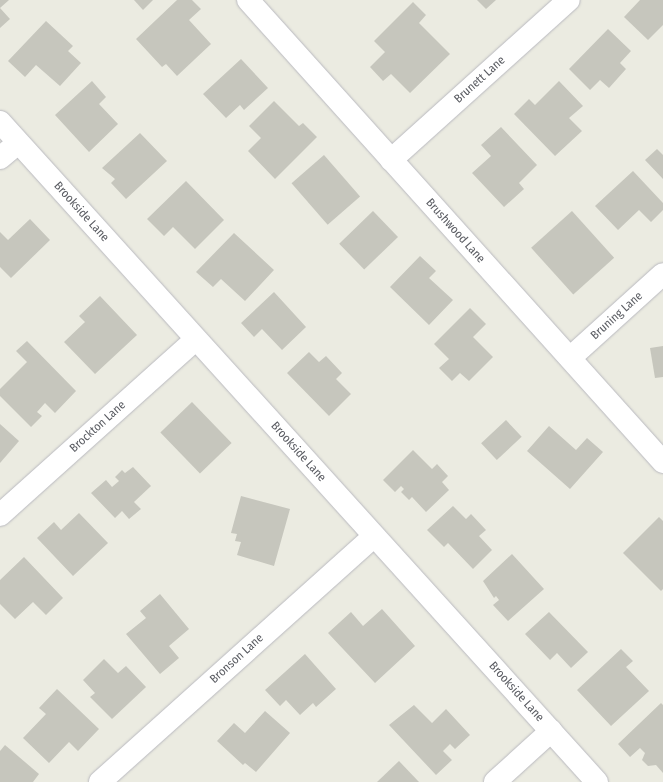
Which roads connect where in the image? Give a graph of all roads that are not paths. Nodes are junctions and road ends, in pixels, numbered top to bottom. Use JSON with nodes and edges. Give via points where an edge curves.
{"nodes":[{"id":1,"x":248,"y":0,"type":"edge"},
{"id":2,"x":569,"y":0,"type":"edge"},
{"id":3,"x":0,"y":122,"type":"edge"},
{"id":4,"x":18,"y":143,"type":"junction"},
{"id":5,"x":0,"y":158,"type":"edge"},
{"id":6,"x":391,"y":160,"type":"junction"},
{"id":7,"x":663,"y":274,"type":"edge"},
{"id":8,"x":196,"y":339,"type":"junction"},
{"id":9,"x":570,"y":358,"type":"junction"},
{"id":10,"x":663,"y":462,"type":"edge"},
{"id":11,"x":0,"y":515,"type":"edge"},
{"id":12,"x":374,"y":536,"type":"junction"},
{"id":13,"x":551,"y":731,"type":"junction"},
{"id":14,"x":100,"y":782,"type":"edge"},
{"id":15,"x":495,"y":782,"type":"edge"},
{"id":16,"x":597,"y":782,"type":"edge"}],
"edges":[{"from":1,"to":6,"type":"street","name":"Brushwood Lane"},
{"from":2,"to":6,"type":"street","name":"Brunett Lane"},
{"from":3,"to":4,"type":"street","name":"Brookside Lane"},
{"from":4,"to":5,"type":"street"},
{"from":4,"to":8,"type":"street","name":"Brookside Lane"},
{"from":6,"to":9,"type":"street","name":"Brushwood Lane"},
{"from":7,"to":9,"type":"street","name":"Bruning Lane"},
{"from":8,"to":11,"type":"street","name":"Brockton Lane"},
{"from":8,"to":12,"type":"street","name":"Brookside Lane"},
{"from":9,"to":10,"type":"street","name":"Brushwood Lane"},
{"from":12,"to":13,"type":"street","name":"Brookside Lane"},
{"from":12,"to":14,"type":"street","name":"Bronson Lane"},
{"from":13,"to":15,"type":"street"},
{"from":13,"to":16,"type":"street","name":"Brookside Lane"}]}
